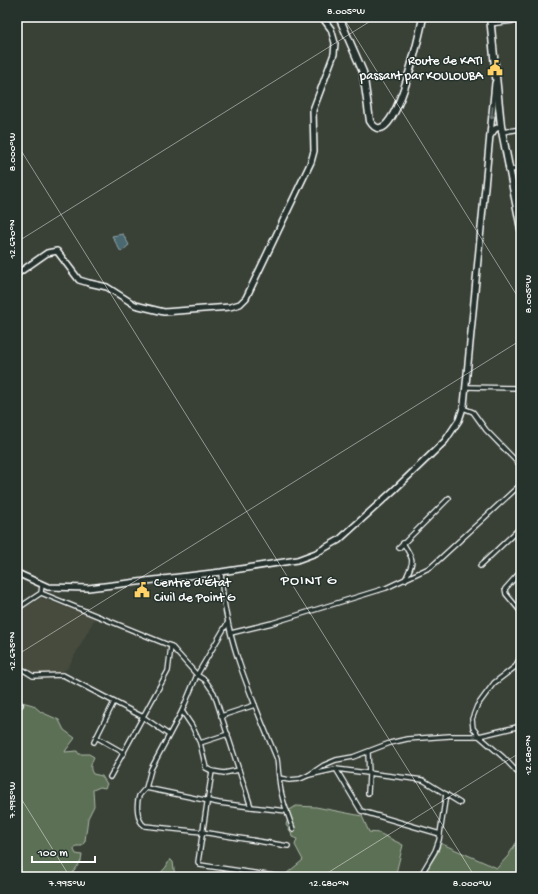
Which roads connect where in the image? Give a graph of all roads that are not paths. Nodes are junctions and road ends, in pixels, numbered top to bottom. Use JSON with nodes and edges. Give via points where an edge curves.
{"nodes":[{"id":1,"x":322,"y":17,"type":"edge"},
{"id":2,"x":339,"y":17,"type":"edge"},
{"id":3,"x":422,"y":17,"type":"edge"},
{"id":4,"x":490,"y":17,"type":"edge"},
{"id":5,"x":520,"y":17,"type":"edge"},
{"id":6,"x":521,"y":20,"type":"edge"},
{"id":7,"x":490,"y":24,"type":"junction"},
{"id":8,"x":495,"y":82,"type":"junction"},
{"id":9,"x":501,"y":129,"type":"junction"},
{"id":10,"x":521,"y":129,"type":"edge"},
{"id":11,"x":488,"y":145,"type":"junction"},
{"id":12,"x":521,"y":168,"type":"edge"},
{"id":13,"x":508,"y":170,"type":"junction"},
{"id":14,"x":519,"y":206,"type":"edge"},
{"id":15,"x":521,"y":227,"type":"edge"},
{"id":16,"x":17,"y":274,"type":"edge"},
{"id":17,"x":466,"y":387,"type":"junction"},
{"id":18,"x":521,"y":388,"type":"edge"},
{"id":19,"x":463,"y":408,"type":"junction"},
{"id":20,"x":521,"y":466,"type":"edge"},
{"id":21,"x":521,"y":484,"type":"edge"},
{"id":22,"x":449,"y":498,"type":"dead end"},
{"id":23,"x":521,"y":528,"type":"edge"},
{"id":24,"x":403,"y":543,"type":"junction"},
{"id":25,"x":399,"y":548,"type":"dead end"},
{"id":26,"x":480,"y":566,"type":"dead end"},
{"id":27,"x":521,"y":571,"type":"edge"},
{"id":28,"x":221,"y":572,"type":"junction"},
{"id":29,"x":17,"y":573,"type":"edge"},
{"id":30,"x":405,"y":580,"type":"junction"},
{"id":31,"x":42,"y":585,"type":"junction"},
{"id":32,"x":41,"y":593,"type":"junction"},
{"id":33,"x":17,"y":609,"type":"edge"},
{"id":34,"x":521,"y":612,"type":"edge"},
{"id":35,"x":228,"y":622,"type":"junction"},
{"id":36,"x":230,"y":633,"type":"junction"},
{"id":37,"x":171,"y":646,"type":"junction"},
{"id":38,"x":521,"y":656,"type":"edge"},
{"id":39,"x":17,"y":666,"type":"edge"},
{"id":40,"x":197,"y":675,"type":"junction"},
{"id":41,"x":114,"y":702,"type":"junction"},
{"id":42,"x":255,"y":705,"type":"junction"},
{"id":43,"x":182,"y":711,"type":"junction"},
{"id":44,"x":221,"y":716,"type":"junction"},
{"id":45,"x":143,"y":717,"type":"junction"},
{"id":46,"x":521,"y":726,"type":"edge"},
{"id":47,"x":228,"y":734,"type":"junction"},
{"id":48,"x":169,"y":735,"type":"junction"},
{"id":49,"x":479,"y":736,"type":"junction"},
{"id":50,"x":96,"y":737,"type":"junction"},
{"id":51,"x":94,"y":742,"type":"dead end"},
{"id":52,"x":200,"y":743,"type":"junction"},
{"id":53,"x":368,"y":752,"type":"junction"},
{"id":54,"x":124,"y":753,"type":"junction"},
{"id":55,"x":521,"y":765,"type":"edge"},
{"id":56,"x":336,"y":769,"type":"junction"},
{"id":57,"x":239,"y":770,"type":"junction"},
{"id":58,"x":212,"y":771,"type":"junction"},
{"id":59,"x":516,"y":771,"type":"junction"},
{"id":60,"x":369,"y":774,"type":"junction"},
{"id":61,"x":309,"y":775,"type":"junction"},
{"id":62,"x":521,"y":776,"type":"edge"},
{"id":63,"x":110,"y":777,"type":"dead end"},
{"id":64,"x":278,"y":778,"type":"junction"},
{"id":65,"x":146,"y":788,"type":"junction"},
{"id":66,"x":368,"y":793,"type":"dead end"},
{"id":67,"x":446,"y":794,"type":"junction"},
{"id":68,"x":207,"y":800,"type":"junction"},
{"id":69,"x":460,"y":803,"type":"dead end"},
{"id":70,"x":251,"y":807,"type":"junction"},
{"id":71,"x":287,"y":811,"type":"junction"},
{"id":72,"x":293,"y":829,"type":"dead end"},
{"id":73,"x":202,"y":832,"type":"junction"},
{"id":74,"x":440,"y":834,"type":"junction"},
{"id":75,"x":288,"y":846,"type":"dead end"},
{"id":76,"x":422,"y":872,"type":"dead end"},
{"id":77,"x":281,"y":877,"type":"edge"}],
"edges":[{"from":1,"to":16,"type":"street","via":[[331,29],[335,43],[334,54],[313,110],[314,151],[246,298],[240,304],[164,312],[135,305],[107,287],[79,280],[57,251],[47,253]]},
{"from":2,"to":3,"type":"highway","via":[[363,72],[370,121],[380,128],[390,119],[403,93]]},
{"from":4,"to":7,"type":"highway"},
{"from":5,"to":6,"type":"street"},
{"from":6,"to":7,"type":"street"},
{"from":7,"to":8,"type":"highway"},
{"from":8,"to":9,"type":"highway"},
{"from":8,"to":11,"type":"street","one_way":true},
{"from":9,"to":10,"type":"street"},
{"from":9,"to":11,"type":"street","via":[[493,131]]},
{"from":9,"to":13,"type":"highway"},
{"from":11,"to":17,"type":"street"},
{"from":12,"to":13,"type":"street"},
{"from":13,"to":14,"type":"highway"},
{"from":14,"to":15,"type":"highway"},
{"from":17,"to":18,"type":"street"},
{"from":17,"to":19,"type":"street"},
{"from":19,"to":20,"type":"street","via":[[473,412],[486,430]]},
{"from":19,"to":28,"type":"street","via":[[459,420],[445,441],[339,540],[322,551],[297,560]]},
{"from":21,"to":30,"type":"street","via":[[431,567]]},
{"from":22,"to":24,"type":"street"},
{"from":23,"to":26,"type":"street"},
{"from":24,"to":25,"type":"street"},
{"from":24,"to":30,"type":"street","via":[[412,558]]},
{"from":27,"to":34,"type":"street","via":[[505,589],[506,594]]},
{"from":28,"to":31,"type":"street","via":[[88,588]]},
{"from":28,"to":35,"type":"street","via":[[222,595]]},
{"from":29,"to":31,"type":"street"},
{"from":30,"to":36,"type":"street","via":[[324,608]]},
{"from":31,"to":32,"type":"street"},
{"from":32,"to":33,"type":"street"},
{"from":32,"to":37,"type":"street"},
{"from":35,"to":36,"type":"street"},
{"from":35,"to":40,"type":"street"},
{"from":36,"to":42,"type":"street"},
{"from":37,"to":40,"type":"street"},
{"from":37,"to":45,"type":"street","via":[[168,671]]},
{"from":38,"to":49,"type":"street","via":[[515,667],[494,683],[477,706],[472,719],[473,728]]},
{"from":39,"to":41,"type":"street","via":[[33,676],[64,675]]},
{"from":40,"to":43,"type":"street"},
{"from":40,"to":44,"type":"street","via":[[205,680],[214,693]]},
{"from":41,"to":45,"type":"street"},
{"from":41,"to":50,"type":"street"},
{"from":42,"to":44,"type":"street"},
{"from":42,"to":64,"type":"street","via":[[277,759]]},
{"from":43,"to":48,"type":"street"},
{"from":43,"to":52,"type":"street"},
{"from":44,"to":47,"type":"street"},
{"from":45,"to":48,"type":"street"},
{"from":45,"to":54,"type":"street"},
{"from":46,"to":49,"type":"street"},
{"from":47,"to":52,"type":"street"},
{"from":47,"to":57,"type":"street"},
{"from":48,"to":65,"type":"street","via":[[151,769]]},
{"from":49,"to":53,"type":"street","via":[[408,739]]},
{"from":49,"to":59,"type":"street"},
{"from":50,"to":51,"type":"street"},
{"from":50,"to":54,"type":"street"},
{"from":52,"to":58,"type":"street","via":[[205,766]]},
{"from":53,"to":60,"type":"street"},
{"from":53,"to":61,"type":"street","via":[[336,760]]},
{"from":54,"to":63,"type":"street"},
{"from":55,"to":59,"type":"street"},
{"from":56,"to":60,"type":"street"},
{"from":56,"to":61,"type":"street"},
{"from":56,"to":74,"type":"street","via":[[361,811]]},
{"from":57,"to":58,"type":"street","via":[[224,773]]},
{"from":57,"to":70,"type":"street"},
{"from":58,"to":68,"type":"street"},
{"from":59,"to":62,"type":"street"},
{"from":60,"to":66,"type":"street"},
{"from":60,"to":67,"type":"street","via":[[423,780]]},
{"from":61,"to":64,"type":"street","via":[[300,779]]},
{"from":64,"to":71,"type":"street"},
{"from":65,"to":68,"type":"street"},
{"from":65,"to":73,"type":"street","via":[[137,804],[142,825]]},
{"from":67,"to":69,"type":"street"},
{"from":67,"to":74,"type":"street"},
{"from":68,"to":70,"type":"street"},
{"from":68,"to":73,"type":"street"},
{"from":70,"to":71,"type":"street"},
{"from":71,"to":72,"type":"street"},
{"from":73,"to":75,"type":"street"},
{"from":73,"to":77,"type":"street","via":[[198,862],[200,865]]},
{"from":74,"to":76,"type":"street","via":[[435,851]]}]}
